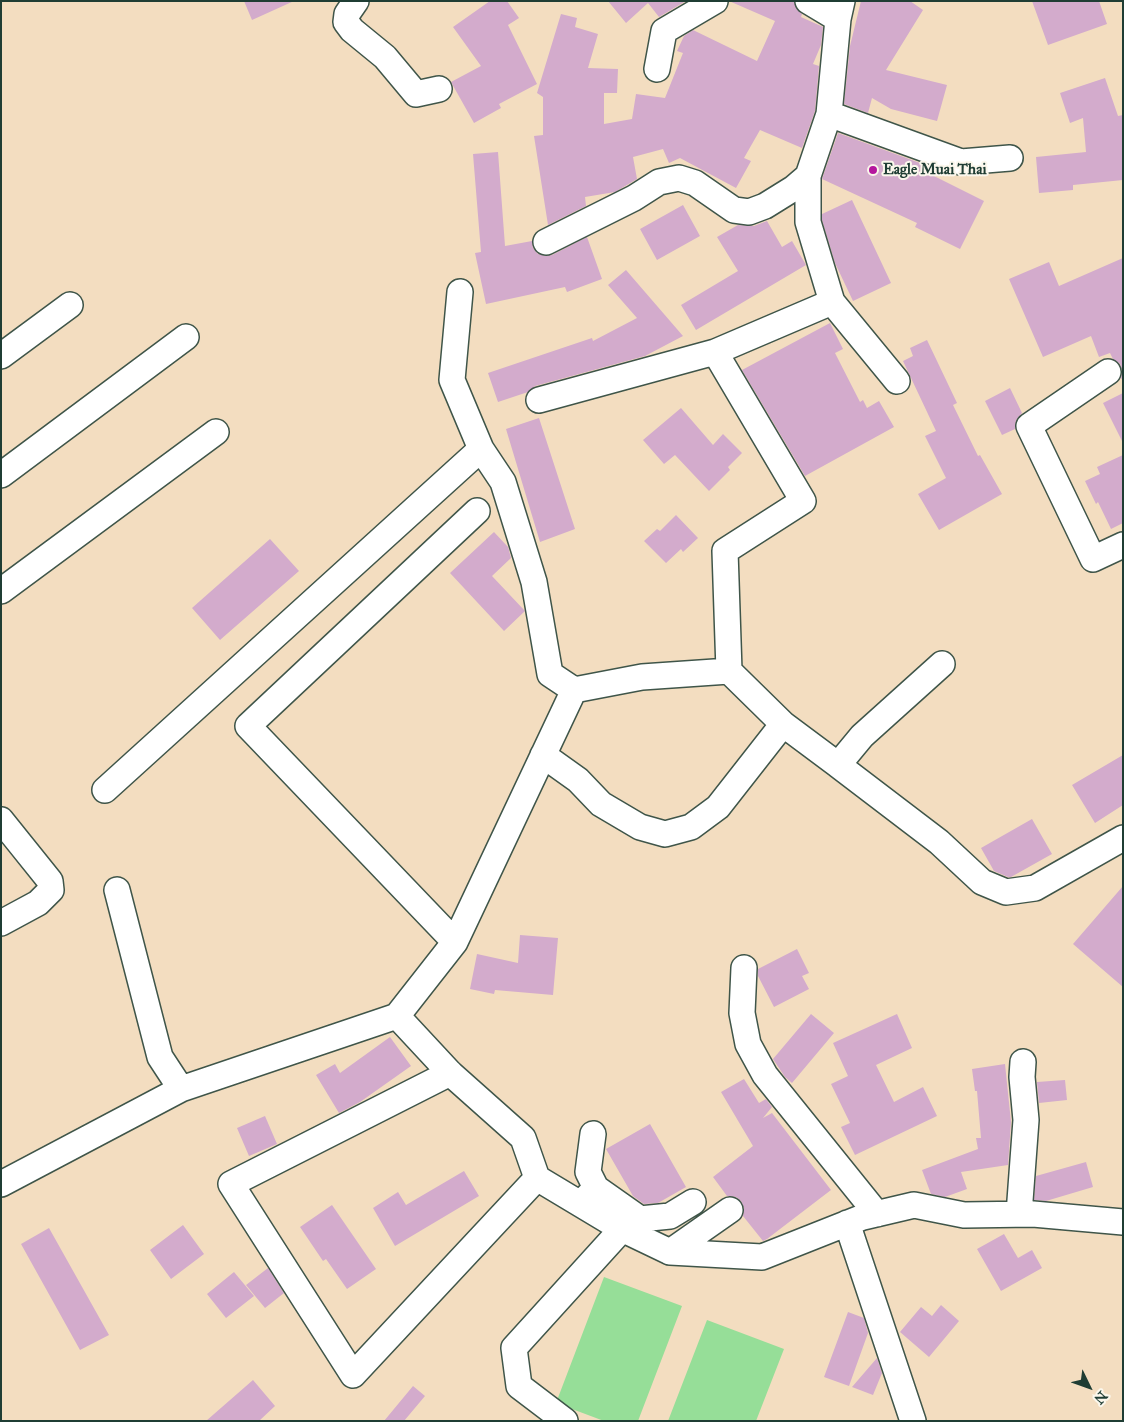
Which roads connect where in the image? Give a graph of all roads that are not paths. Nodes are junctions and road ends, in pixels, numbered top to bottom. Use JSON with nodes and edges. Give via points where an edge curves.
{"nodes":[{"id":1,"x":356,"y":1,"type":"edge"},
{"id":2,"x":715,"y":1,"type":"edge"},
{"id":3,"x":808,"y":1,"type":"edge"},
{"id":4,"x":840,"y":10,"type":"edge"},
{"id":5,"x":657,"y":69,"type":"dead end"},
{"id":6,"x":439,"y":89,"type":"dead end"},
{"id":7,"x":829,"y":114,"type":"junction"},
{"id":8,"x":1010,"y":158,"type":"dead end"},
{"id":9,"x":808,"y":176,"type":"junction"},
{"id":10,"x":546,"y":242,"type":"dead end"},
{"id":11,"x":460,"y":292,"type":"dead end"},
{"id":12,"x":832,"y":302,"type":"junction"},
{"id":13,"x":70,"y":304,"type":"dead end"},
{"id":14,"x":186,"y":337,"type":"dead end"},
{"id":15,"x":715,"y":352,"type":"junction"},
{"id":16,"x":1,"y":356,"type":"edge"},
{"id":17,"x":1108,"y":372,"type":"dead end"},
{"id":18,"x":897,"y":381,"type":"dead end"},
{"id":19,"x":539,"y":400,"type":"dead end"},
{"id":20,"x":216,"y":432,"type":"dead end"},
{"id":21,"x":480,"y":449,"type":"junction"},
{"id":22,"x":1,"y":475,"type":"edge"},
{"id":23,"x":477,"y":512,"type":"dead end"},
{"id":24,"x":1123,"y":545,"type":"edge"},
{"id":25,"x":1,"y":591,"type":"edge"},
{"id":26,"x":942,"y":664,"type":"dead end"},
{"id":27,"x":729,"y":671,"type":"junction"},
{"id":28,"x":574,"y":690,"type":"junction"},
{"id":29,"x":783,"y":724,"type":"junction"},
{"id":30,"x":543,"y":755,"type":"junction"},
{"id":31,"x":838,"y":765,"type":"junction"},
{"id":32,"x":105,"y":790,"type":"dead end"},
{"id":33,"x":1,"y":820,"type":"edge"},
{"id":34,"x":1123,"y":838,"type":"edge"},
{"id":35,"x":117,"y":890,"type":"dead end"},
{"id":36,"x":1,"y":923,"type":"edge"},
{"id":37,"x":455,"y":942,"type":"junction"},
{"id":38,"x":744,"y":968,"type":"dead end"},
{"id":39,"x":397,"y":1016,"type":"junction"},
{"id":40,"x":1023,"y":1062,"type":"dead end"},
{"id":41,"x":450,"y":1073,"type":"junction"},
{"id":42,"x":181,"y":1089,"type":"junction"},
{"id":43,"x":593,"y":1134,"type":"dead end"},
{"id":44,"x":537,"y":1178,"type":"junction"},
{"id":45,"x":1,"y":1184,"type":"edge"},
{"id":46,"x":588,"y":1196,"type":"junction"},
{"id":47,"x":693,"y":1202,"type":"dead end"},
{"id":48,"x":730,"y":1210,"type":"dead end"},
{"id":49,"x":877,"y":1214,"type":"junction"},
{"id":50,"x":1019,"y":1214,"type":"junction"},
{"id":51,"x":1123,"y":1222,"type":"edge"},
{"id":52,"x":847,"y":1223,"type":"junction"},
{"id":53,"x":622,"y":1229,"type":"junction"},
{"id":54,"x":670,"y":1252,"type":"junction"},
{"id":55,"x":565,"y":1421,"type":"edge"},
{"id":56,"x":913,"y":1421,"type":"edge"}],
"edges":[{"from":1,"to":6,"type":"street","via":[[347,14],[346,22],[352,30],[385,57],[416,94]]},
{"from":2,"to":5,"type":"street","via":[[664,31]]},
{"from":3,"to":4,"type":"street"},
{"from":4,"to":7,"type":"street"},
{"from":7,"to":8,"type":"street","via":[[961,162]]},
{"from":7,"to":9,"type":"street"},
{"from":9,"to":10,"type":"street","via":[[777,199],[748,212],[734,210],[695,183],[679,178],[659,182]]},
{"from":9,"to":12,"type":"street","via":[[808,222]]},
{"from":11,"to":21,"type":"street","via":[[452,380]]},
{"from":12,"to":15,"type":"street"},
{"from":12,"to":18,"type":"street"},
{"from":13,"to":16,"type":"street"},
{"from":14,"to":22,"type":"street"},
{"from":15,"to":19,"type":"street"},
{"from":15,"to":27,"type":"street","via":[[803,501],[725,550]]},
{"from":17,"to":24,"type":"street","via":[[1028,426],[1093,559]]},
{"from":20,"to":25,"type":"street"},
{"from":21,"to":28,"type":"street","via":[[503,482],[515,518],[534,582],[550,674]]},
{"from":21,"to":32,"type":"street"},
{"from":23,"to":37,"type":"street","via":[[248,726]]},
{"from":26,"to":31,"type":"street","via":[[862,736]]},
{"from":27,"to":28,"type":"street","via":[[642,677]]},
{"from":27,"to":29,"type":"street"},
{"from":28,"to":30,"type":"street"},
{"from":29,"to":30,"type":"street","via":[[718,807],[691,827],[665,834],[640,827],[601,804],[578,780]]},
{"from":29,"to":31,"type":"street"},
{"from":30,"to":37,"type":"street"},
{"from":31,"to":34,"type":"street","via":[[939,842],[982,882],[1006,892],[1035,888]]},
{"from":33,"to":36,"type":"street","via":[[50,881],[51,890],[38,903]]},
{"from":35,"to":42,"type":"street","via":[[160,1057]]},
{"from":37,"to":39,"type":"street"},
{"from":38,"to":49,"type":"street","via":[[742,1012],[748,1044],[765,1075]]},
{"from":39,"to":41,"type":"street"},
{"from":39,"to":42,"type":"street"},
{"from":40,"to":50,"type":"street","via":[[1026,1120]]},
{"from":41,"to":44,"type":"street","via":[[523,1138]]},
{"from":41,"to":44,"type":"street","via":[[231,1184],[353,1375]]},
{"from":42,"to":45,"type":"street"},
{"from":43,"to":46,"type":"street"},
{"from":44,"to":46,"type":"street"},
{"from":46,"to":47,"type":"street","via":[[640,1219],[670,1216]]},
{"from":46,"to":53,"type":"street"},
{"from":48,"to":54,"type":"street"},
{"from":49,"to":50,"type":"street","via":[[914,1205],[964,1215]]},
{"from":49,"to":52,"type":"street"},
{"from":50,"to":51,"type":"street"},
{"from":52,"to":54,"type":"street","via":[[762,1257]]},
{"from":52,"to":56,"type":"street"},
{"from":53,"to":54,"type":"street"},
{"from":53,"to":55,"type":"street","via":[[514,1348],[519,1386]]}]}
